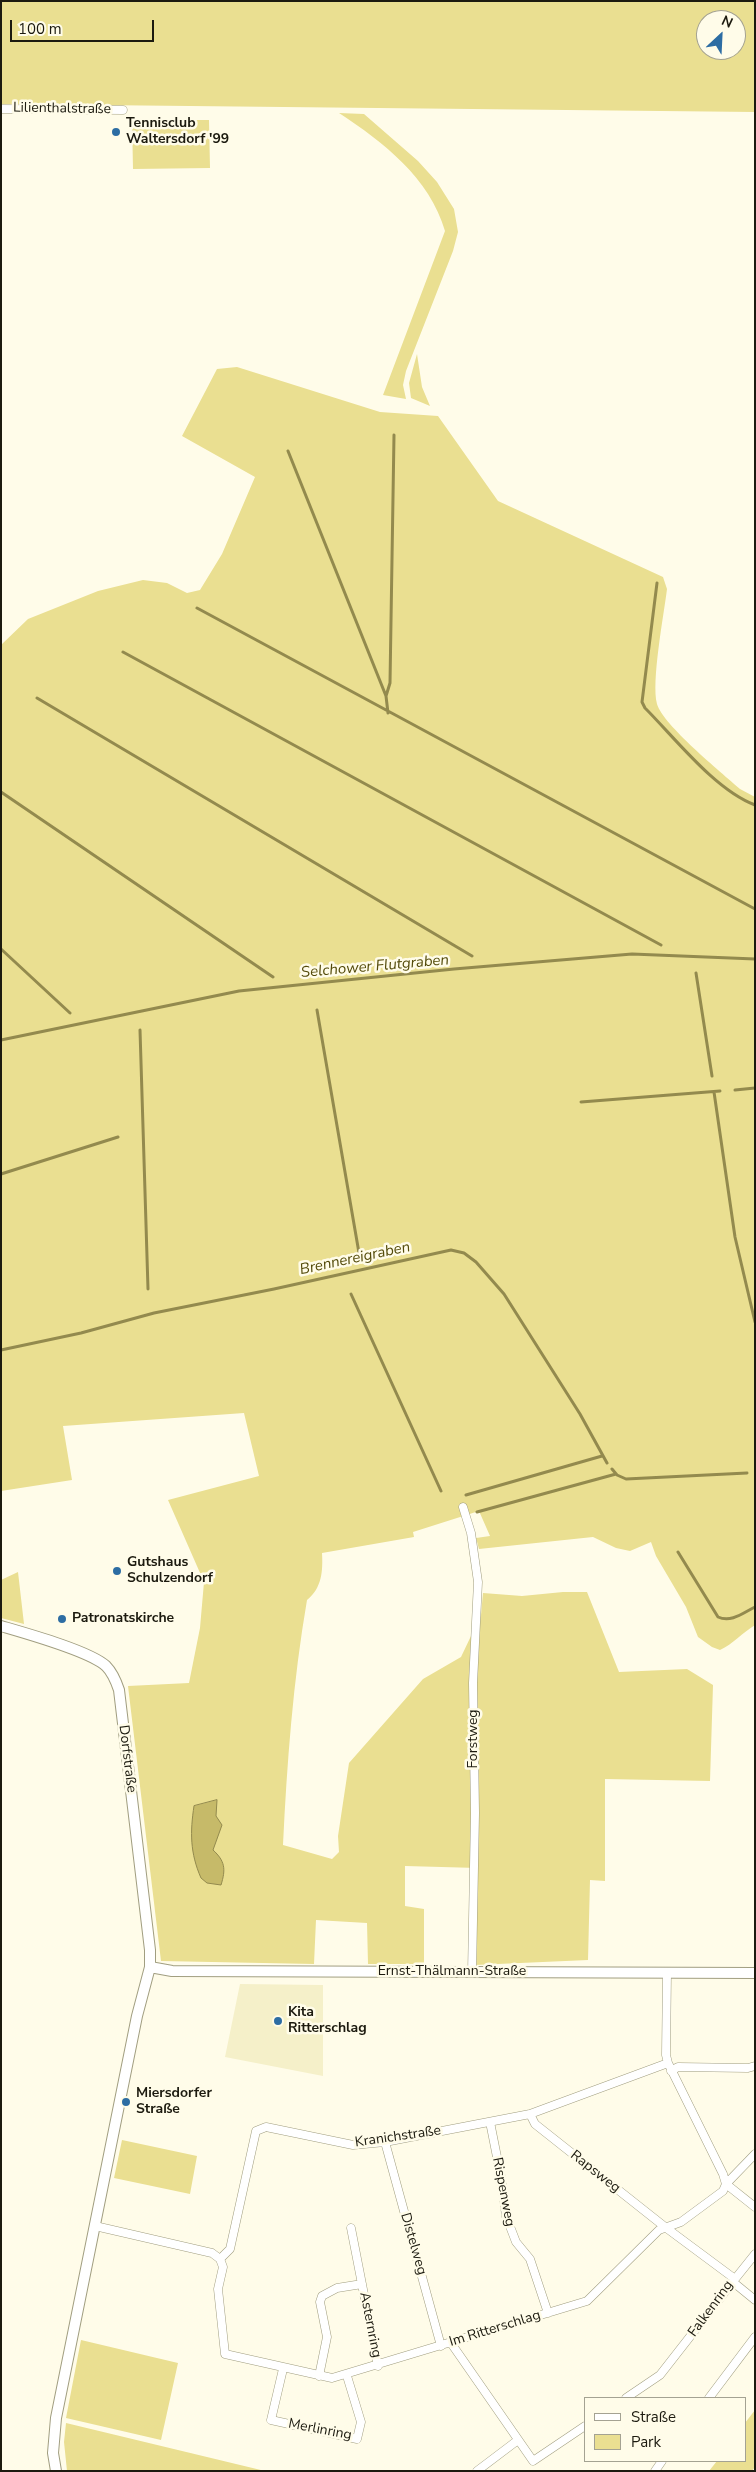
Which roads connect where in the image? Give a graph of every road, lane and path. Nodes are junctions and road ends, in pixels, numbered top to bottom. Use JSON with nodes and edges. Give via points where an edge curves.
{"nodes":[{"id":1,"x":1,"y":109,"type":"edge"},
{"id":2,"x":123,"y":110,"type":"dead end"},
{"id":3,"x":463,"y":1507,"type":"dead end"},
{"id":4,"x":1,"y":1626,"type":"edge"},
{"id":5,"x":150,"y":1967,"type":"junction"},
{"id":6,"x":667,"y":1972,"type":"junction"},
{"id":7,"x":472,"y":1973,"type":"junction"},
{"id":8,"x":755,"y":1973,"type":"edge"},
{"id":9,"x":755,"y":2066,"type":"edge"},
{"id":10,"x":670,"y":2067,"type":"junction"},
{"id":11,"x":530,"y":2114,"type":"junction"},
{"id":12,"x":490,"y":2122,"type":"junction"},
{"id":13,"x":385,"y":2142,"type":"junction"},
{"id":14,"x":755,"y":2154,"type":"edge"},
{"id":15,"x":726,"y":2184,"type":"junction"},
{"id":16,"x":755,"y":2207,"type":"edge"},
{"id":17,"x":95,"y":2226,"type":"junction"},
{"id":18,"x":665,"y":2226,"type":"junction"},
{"id":19,"x":351,"y":2228,"type":"dead end"},
{"id":20,"x":755,"y":2254,"type":"edge"},
{"id":21,"x":220,"y":2259,"type":"junction"},
{"id":22,"x":734,"y":2280,"type":"junction"},
{"id":23,"x":362,"y":2284,"type":"junction"},
{"id":24,"x":755,"y":2300,"type":"edge"},
{"id":25,"x":548,"y":2313,"type":"junction"},
{"id":26,"x":755,"y":2337,"type":"edge"},
{"id":27,"x":450,"y":2343,"type":"junction"},
{"id":28,"x":442,"y":2346,"type":"junction"},
{"id":29,"x":378,"y":2366,"type":"junction"},
{"id":30,"x":283,"y":2368,"type":"junction"},
{"id":31,"x":319,"y":2376,"type":"junction"},
{"id":32,"x":347,"y":2376,"type":"junction"},
{"id":33,"x":627,"y":2397,"type":"edge"},
{"id":34,"x":710,"y":2397,"type":"edge"},
{"id":35,"x":584,"y":2427,"type":"edge"},
{"id":36,"x":518,"y":2440,"type":"junction"},
{"id":37,"x":56,"y":2471,"type":"edge"},
{"id":38,"x":477,"y":2471,"type":"edge"}],
"edges":[{"from":1,"to":2,"type":"street","name":"Lilienthalstraße"},
{"from":3,"to":7,"type":"street","name":"Forstweg","via":[[472,1533],[478,1582],[473,1683]]},
{"from":4,"to":5,"type":"street","name":"Dorfstraße","via":[[92,1657],[106,1666],[117,1684],[150,1942]]},
{"from":5,"to":7,"type":"street","name":"Ernst-Thälmann-Straße","via":[[172,1971]]},
{"from":5,"to":17,"type":"street","via":[[137,2016]]},
{"from":6,"to":7,"type":"street","name":"Ernst-Thälmann-Straße"},
{"from":6,"to":8,"type":"street","name":"Ernst-Thälmann-Straße"},
{"from":6,"to":10,"type":"street","via":[[666,2055]]},
{"from":9,"to":10,"type":"street","name":"Kranichstraße"},
{"from":10,"to":11,"type":"street","name":"Kranichstraße"},
{"from":10,"to":15,"type":"street"},
{"from":11,"to":12,"type":"street","name":"Kranichstraße"},
{"from":11,"to":18,"type":"street","name":"Rapsweg","via":[[535,2124]]},
{"from":12,"to":13,"type":"street","name":"Kranichstraße"},
{"from":12,"to":25,"type":"street","name":"Rispenweg","via":[[502,2177],[506,2216],[516,2242],[530,2259]]},
{"from":13,"to":21,"type":"street","name":"Kranichstraße","via":[[353,2145],[266,2127],[256,2131],[230,2249]]},
{"from":13,"to":28,"type":"street","name":"Distelweg"},
{"from":14,"to":15,"type":"street","name":"Im Ritterschlag"},
{"from":15,"to":16,"type":"street"},
{"from":15,"to":18,"type":"street","name":"Im Ritterschlag","via":[[723,2191],[681,2222]]},
{"from":17,"to":21,"type":"street","via":[[212,2252]]},
{"from":17,"to":37,"type":"street","via":[[56,2418],[53,2454]]},
{"from":18,"to":22,"type":"street","name":"Falkenring"},
{"from":18,"to":25,"type":"street","name":"Im Ritterschlag","via":[[587,2301]]},
{"from":19,"to":23,"type":"street","name":"Asternring"},
{"from":20,"to":22,"type":"street"},
{"from":21,"to":30,"type":"street","name":"Im Ritterschlag","via":[[223,2267],[218,2289],[225,2354]]},
{"from":22,"to":24,"type":"street"},
{"from":22,"to":33,"type":"street","name":"Falkenring","via":[[660,2375]]},
{"from":23,"to":29,"type":"street","name":"Asternring"},
{"from":23,"to":31,"type":"street","name":"Asternring","via":[[337,2288],[322,2296],[320,2302],[328,2337]]},
{"from":25,"to":27,"type":"street","name":"Im Ritterschlag"},
{"from":26,"to":34,"type":"street"},
{"from":27,"to":28,"type":"street","name":"Im Ritterschlag"},
{"from":27,"to":36,"type":"street"},
{"from":28,"to":29,"type":"street","name":"Im Ritterschlag"},
{"from":29,"to":32,"type":"street","name":"Im Ritterschlag"},
{"from":30,"to":31,"type":"street","name":"Im Ritterschlag"},
{"from":30,"to":32,"type":"street","name":"Merlinring","via":[[271,2420],[357,2439],[361,2422]]},
{"from":31,"to":32,"type":"street","name":"Im Ritterschlag"},
{"from":35,"to":36,"type":"street","via":[[534,2465]]},
{"from":36,"to":38,"type":"street"}]}
